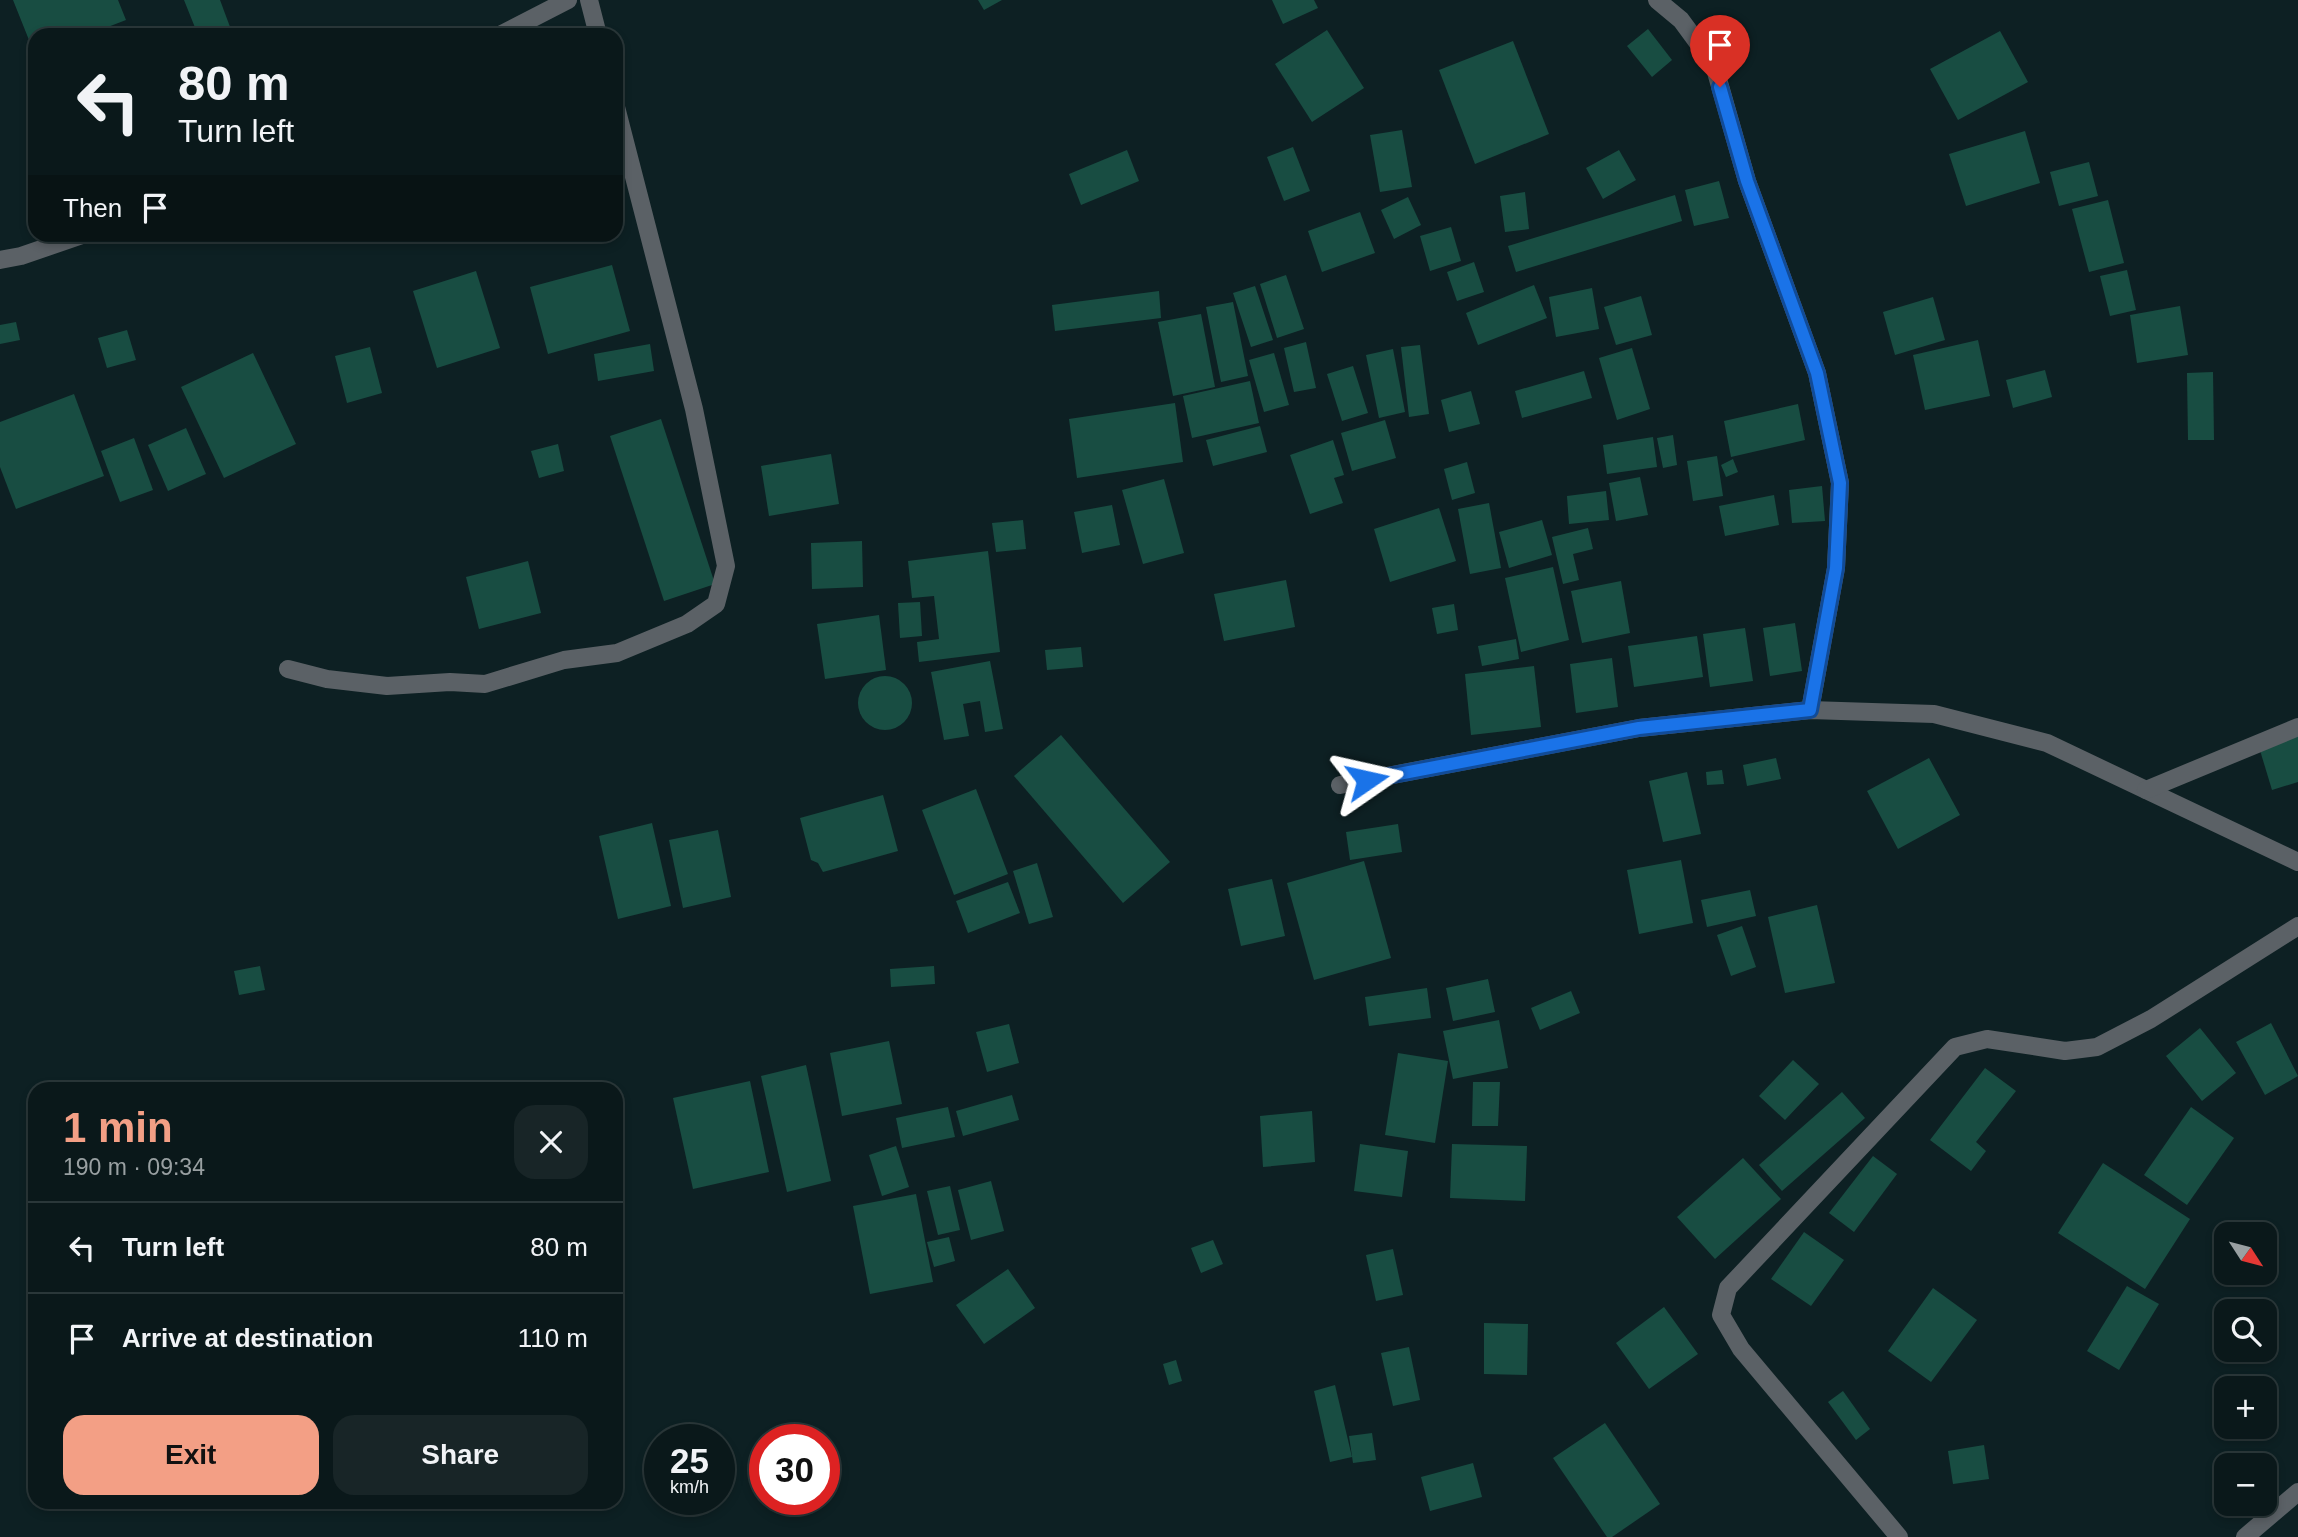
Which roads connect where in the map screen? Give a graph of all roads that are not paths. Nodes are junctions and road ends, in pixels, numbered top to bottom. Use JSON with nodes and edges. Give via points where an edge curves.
{"nodes":[{"id":1,"x":568,"y":0,"type":"edge"},
{"id":2,"x":589,"y":0,"type":"edge"},
{"id":3,"x":1657,"y":0,"type":"edge"},
{"id":4,"x":514,"y":28,"type":"edge"},
{"id":5,"x":596,"y":28,"type":"edge"},
{"id":6,"x":623,"y":134,"type":"edge"},
{"id":7,"x":62,"y":242,"type":"edge"},
{"id":8,"x":0,"y":260,"type":"edge"},
{"id":9,"x":288,"y":669,"type":"dead end"},
{"id":10,"x":1810,"y":710,"type":"junction"},
{"id":11,"x":2298,"y":727,"type":"edge"},
{"id":12,"x":1340,"y":785,"type":"dead end"},
{"id":13,"x":2147,"y":790,"type":"junction"},
{"id":14,"x":2298,"y":862,"type":"edge"},
{"id":15,"x":2298,"y":926,"type":"edge"},
{"id":16,"x":2298,"y":1492,"type":"edge"},
{"id":17,"x":1899,"y":1537,"type":"edge"},
{"id":18,"x":2245,"y":1537,"type":"edge"}],
"edges":[{"from":1,"to":4,"type":"street"},
{"from":2,"to":5,"type":"street"},
{"from":3,"to":10,"type":"street","via":[[1681,20],[1714,65],[1747,181],[1817,373],[1840,483],[1836,568]]},
{"from":6,"to":9,"type":"street","via":[[694,409],[726,566],[716,604],[687,624],[617,653],[564,660],[485,684],[387,686]]},
{"from":7,"to":8,"type":"street"},
{"from":10,"to":12,"type":"street","via":[[1639,728]]},
{"from":10,"to":13,"type":"street","via":[[1934,714],[2047,743]]},
{"from":11,"to":13,"type":"street"},
{"from":13,"to":14,"type":"street"},
{"from":15,"to":17,"type":"street","via":[[2151,1019],[2097,1047],[2065,1051],[1987,1039],[1955,1047],[1728,1288],[1721,1315],[1741,1349]]},
{"from":16,"to":18,"type":"street"}]}
